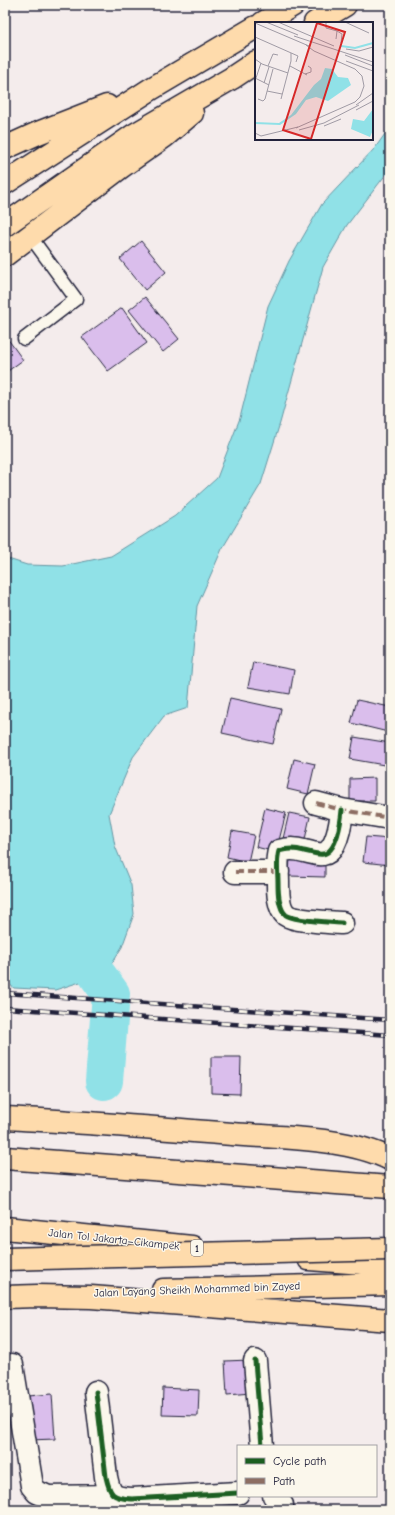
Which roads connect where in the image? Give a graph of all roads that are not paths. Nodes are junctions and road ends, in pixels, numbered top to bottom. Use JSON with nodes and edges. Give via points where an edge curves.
{"nodes":[{"id":1,"x":293,"y":5,"type":"edge"},
{"id":2,"x":345,"y":5,"type":"edge"},
{"id":3,"x":265,"y":22,"type":"edge"},
{"id":4,"x":317,"y":22,"type":"edge"},
{"id":5,"x":255,"y":28,"type":"edge"},
{"id":6,"x":255,"y":63,"type":"edge"},
{"id":7,"x":232,"y":78,"type":"junction"},
{"id":8,"x":151,"y":89,"type":"junction"},
{"id":9,"x":5,"y":148,"type":"edge"},
{"id":10,"x":5,"y":183,"type":"edge"},
{"id":11,"x":5,"y":225,"type":"edge"},
{"id":12,"x":30,"y":236,"type":"junction"},
{"id":13,"x":5,"y":255,"type":"edge"},
{"id":14,"x":24,"y":339,"type":"dead end"},
{"id":15,"x":316,"y":803,"type":"dead end"},
{"id":16,"x":342,"y":810,"type":"junction"},
{"id":17,"x":390,"y":818,"type":"edge"},
{"id":18,"x":234,"y":872,"type":"dead end"},
{"id":19,"x":278,"y":872,"type":"junction"},
{"id":20,"x":342,"y":923,"type":"dead end"},
{"id":21,"x":5,"y":1118,"type":"edge"},
{"id":22,"x":5,"y":1158,"type":"edge"},
{"id":23,"x":390,"y":1159,"type":"edge"},
{"id":24,"x":390,"y":1186,"type":"edge"},
{"id":25,"x":5,"y":1228,"type":"edge"},
{"id":26,"x":390,"y":1249,"type":"edge"},
{"id":27,"x":5,"y":1259,"type":"edge"},
{"id":28,"x":390,"y":1265,"type":"edge"},
{"id":29,"x":390,"y":1284,"type":"edge"},
{"id":30,"x":5,"y":1294,"type":"edge"},
{"id":31,"x":5,"y":1297,"type":"edge"},
{"id":32,"x":390,"y":1320,"type":"edge"},
{"id":33,"x":255,"y":1361,"type":"dead end"},
{"id":34,"x":12,"y":1365,"type":"dead end"},
{"id":35,"x":96,"y":1392,"type":"dead end"},
{"id":36,"x":262,"y":1445,"type":"edge"},
{"id":37,"x":237,"y":1493,"type":"edge"},
{"id":38,"x":113,"y":1496,"type":"junction"},
{"id":39,"x":275,"y":1497,"type":"edge"},
{"id":40,"x":282,"y":1510,"type":"edge"}],
"edges":[{"from":1,"to":3,"type":"highway"},
{"from":2,"to":4,"type":"highway"},
{"from":5,"to":8,"type":"highway"},
{"from":6,"to":7,"type":"highway"},
{"from":7,"to":11,"type":"highway","via":[[134,135]]},
{"from":7,"to":12,"type":"highway","via":[[165,136]]},
{"from":8,"to":9,"type":"highway"},
{"from":8,"to":10,"type":"highway"},
{"from":12,"to":13,"type":"highway"},
{"from":12,"to":14,"type":"lane","via":[[76,299]]},
{"from":15,"to":16,"type":"street"},
{"from":16,"to":17,"type":"street"},
{"from":16,"to":19,"type":"street","via":[[336,839],[329,852],[318,854],[291,848],[279,851]]},
{"from":18,"to":19,"type":"street"},
{"from":19,"to":20,"type":"street","via":[[278,891],[282,909],[286,914],[293,918]]},
{"from":21,"to":23,"type":"highway","via":[[328,1141],[378,1153]]},
{"from":22,"to":24,"type":"highway"},
{"from":25,"to":28,"type":"highway","name":"Jalan Tol Jakarta–Cikampek","number":"1","via":[[284,1257]]},
{"from":26,"to":27,"type":"highway","number":"1","bridge":true},
{"from":29,"to":30,"type":"highway","name":"Jalan Layang Sheikh Mohammed bin Zayed"},
{"from":31,"to":32,"type":"highway","via":[[91,1297]]},
{"from":33,"to":36,"type":"street"},
{"from":34,"to":38,"type":"street","via":[[32,1486],[36,1492],[48,1497]]},
{"from":35,"to":38,"type":"street","via":[[106,1477]]},
{"from":37,"to":38,"type":"street","via":[[132,1499]]},
{"from":39,"to":40,"type":"street","via":[[282,1505]]}]}
